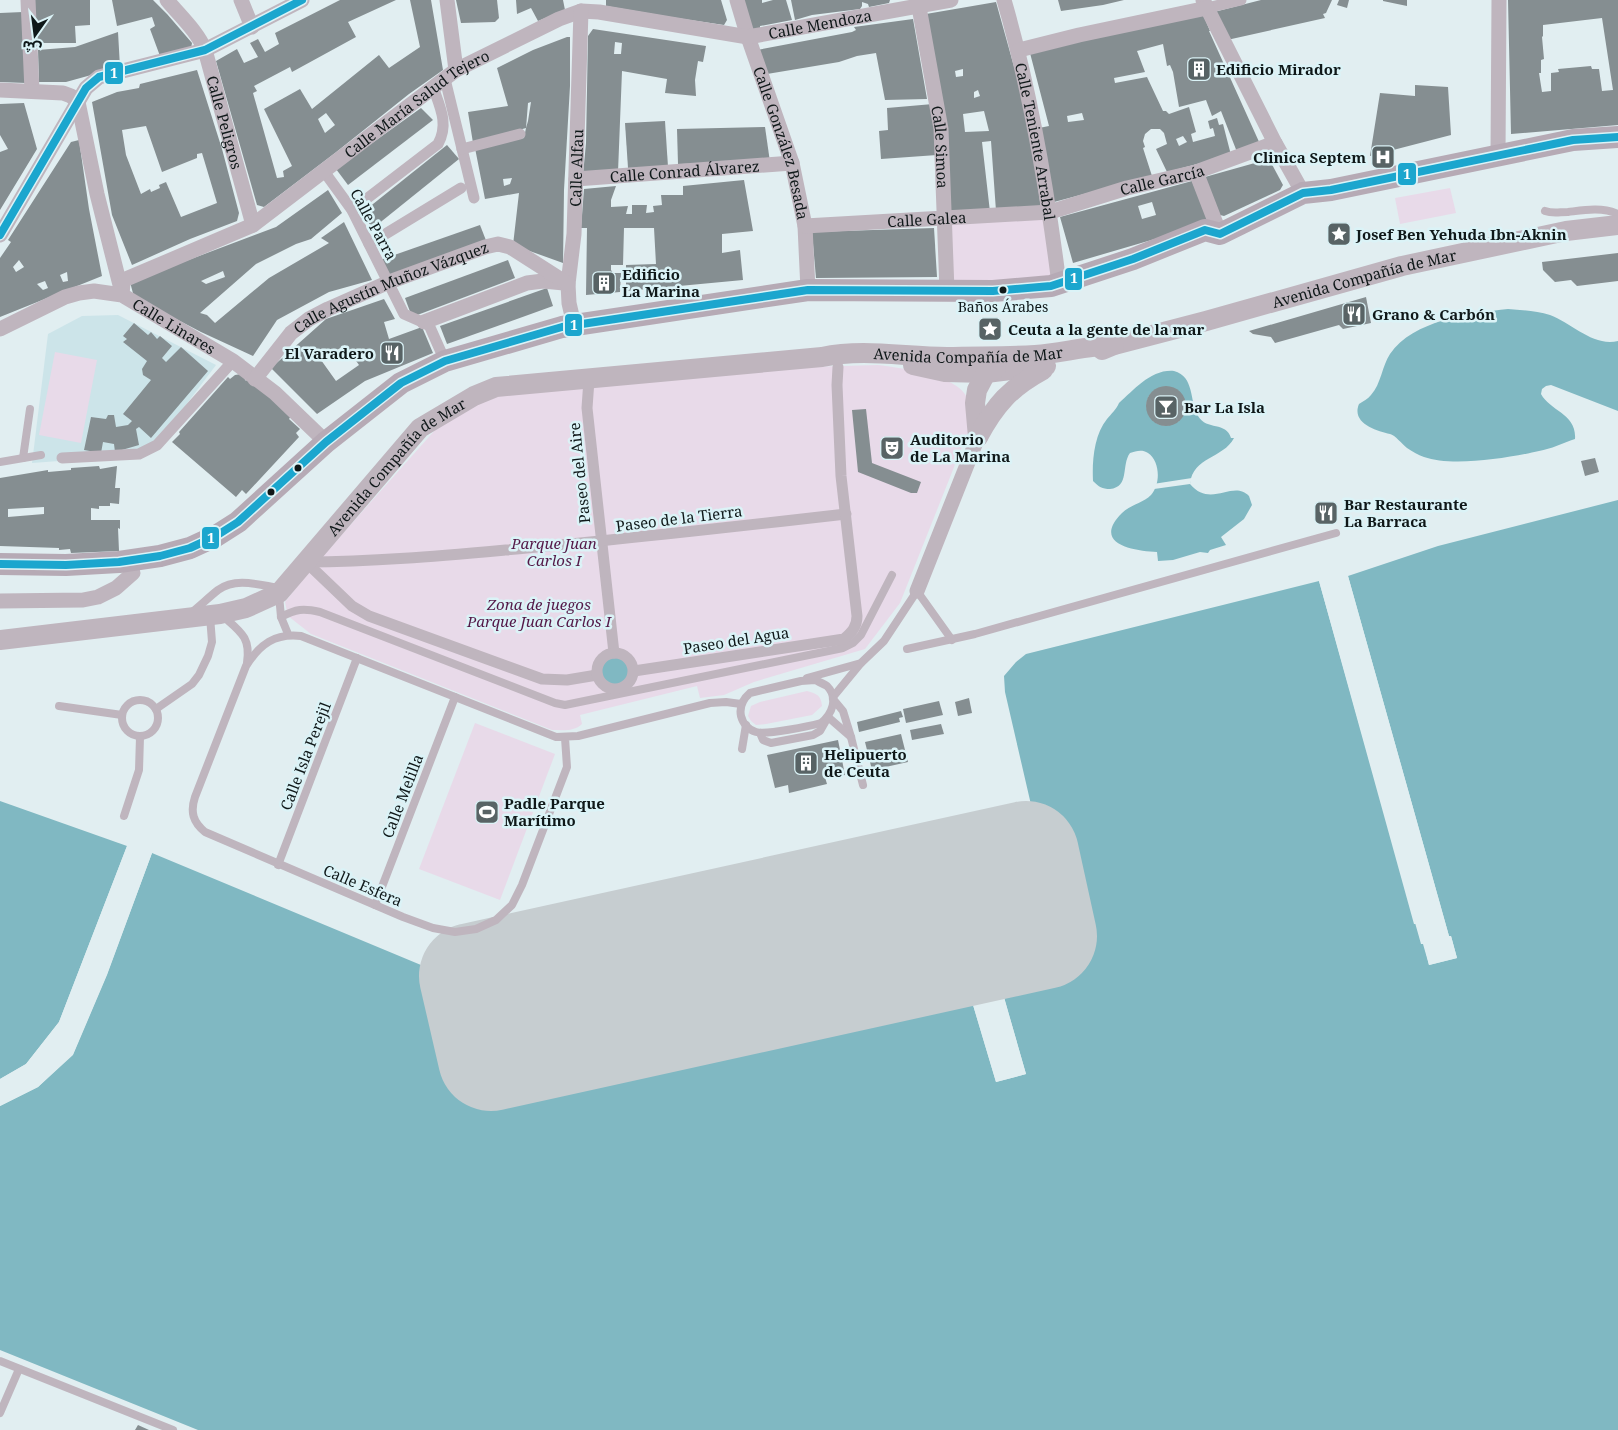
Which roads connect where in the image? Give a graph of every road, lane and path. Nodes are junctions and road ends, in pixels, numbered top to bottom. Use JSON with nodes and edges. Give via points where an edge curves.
{"nodes":[{"id":1,"x":28,"y":0,"type":"edge"},
{"id":2,"x":167,"y":0,"type":"edge"},
{"id":3,"x":241,"y":0,"type":"edge"},
{"id":4,"x":302,"y":0,"type":"edge"},
{"id":5,"x":447,"y":0,"type":"edge"},
{"id":6,"x":736,"y":0,"type":"edge"},
{"id":7,"x":951,"y":0,"type":"edge"},
{"id":8,"x":1004,"y":0,"type":"edge"},
{"id":9,"x":1241,"y":0,"type":"edge"},
{"id":10,"x":1498,"y":0,"type":"edge"},
{"id":11,"x":1205,"y":4,"type":"edge"},
{"id":12,"x":918,"y":7,"type":"junction"},
{"id":13,"x":581,"y":11,"type":"junction"},
{"id":14,"x":252,"y":27,"type":"junction"},
{"id":15,"x":748,"y":38,"type":"junction"},
{"id":16,"x":205,"y":50,"type":"junction"},
{"id":17,"x":1019,"y":50,"type":"junction"},
{"id":18,"x":445,"y":79,"type":"junction"},
{"id":19,"x":0,"y":90,"type":"edge"},
{"id":20,"x":32,"y":91,"type":"junction"},
{"id":21,"x":78,"y":102,"type":"junction"},
{"id":22,"x":520,"y":134,"type":"dead end"},
{"id":23,"x":1618,"y":136,"type":"edge"},
{"id":24,"x":1274,"y":144,"type":"junction"},
{"id":25,"x":462,"y":149,"type":"junction"},
{"id":26,"x":1498,"y":154,"type":"junction"},
{"id":27,"x":792,"y":163,"type":"junction"},
{"id":28,"x":324,"y":170,"type":"junction"},
{"id":29,"x":1196,"y":172,"type":"junction"},
{"id":30,"x":576,"y":179,"type":"junction"},
{"id":31,"x":461,"y":188,"type":"dead end"},
{"id":32,"x":1303,"y":193,"type":"junction"},
{"id":33,"x":474,"y":198,"type":"dead end"},
{"id":34,"x":352,"y":210,"type":"junction"},
{"id":35,"x":1545,"y":211,"type":"dead end"},
{"id":36,"x":1050,"y":212,"type":"junction"},
{"id":37,"x":1618,"y":214,"type":"edge"},
{"id":38,"x":944,"y":218,"type":"junction"},
{"id":39,"x":1618,"y":224,"type":"edge"},
{"id":40,"x":253,"y":225,"type":"junction"},
{"id":41,"x":805,"y":226,"type":"junction"},
{"id":42,"x":1220,"y":234,"type":"junction"},
{"id":43,"x":0,"y":235,"type":"edge"},
{"id":44,"x":369,"y":244,"type":"junction"},
{"id":45,"x":389,"y":282,"type":"junction"},
{"id":46,"x":568,"y":284,"type":"junction"},
{"id":47,"x":1059,"y":284,"type":"junction"},
{"id":48,"x":808,"y":290,"type":"junction"},
{"id":49,"x":947,"y":291,"type":"junction"},
{"id":50,"x":122,"y":292,"type":"junction"},
{"id":51,"x":424,"y":322,"type":"junction"},
{"id":52,"x":574,"y":324,"type":"junction"},
{"id":53,"x":0,"y":329,"type":"edge"},
{"id":54,"x":1042,"y":360,"type":"junction"},
{"id":55,"x":233,"y":361,"type":"junction"},
{"id":56,"x":445,"y":361,"type":"junction"},
{"id":57,"x":830,"y":362,"type":"junction"},
{"id":58,"x":945,"y":364,"type":"junction"},
{"id":59,"x":986,"y":373,"type":"junction"},
{"id":60,"x":255,"y":379,"type":"junction"},
{"id":61,"x":589,"y":380,"type":"junction"},
{"id":62,"x":984,"y":407,"type":"junction"},
{"id":63,"x":30,"y":409,"type":"dead end"},
{"id":64,"x":978,"y":437,"type":"joint"},
{"id":65,"x":326,"y":442,"type":"junction"},
{"id":66,"x":41,"y":455,"type":"dead end"},
{"id":67,"x":23,"y":458,"type":"junction"},
{"id":68,"x":62,"y":458,"type":"dead end"},
{"id":69,"x":0,"y":462,"type":"edge"},
{"id":70,"x":846,"y":514,"type":"junction"},
{"id":71,"x":1336,"y":533,"type":"dead end"},
{"id":72,"x":601,"y":542,"type":"junction"},
{"id":73,"x":190,"y":548,"type":"junction"},
{"id":74,"x":306,"y":562,"type":"junction"},
{"id":75,"x":0,"y":564,"type":"edge"},
{"id":76,"x":133,"y":573,"type":"junction"},
{"id":77,"x":0,"y":574,"type":"edge"},
{"id":78,"x":892,"y":575,"type":"dead end"},
{"id":79,"x":281,"y":591,"type":"junction"},
{"id":80,"x":917,"y":592,"type":"junction"},
{"id":81,"x":0,"y":601,"type":"edge"},
{"id":82,"x":215,"y":614,"type":"junction"},
{"id":83,"x":281,"y":617,"type":"junction"},
{"id":84,"x":185,"y":618,"type":"junction"},
{"id":85,"x":288,"y":634,"type":"junction"},
{"id":86,"x":0,"y":640,"type":"edge"},
{"id":87,"x":952,"y":640,"type":"junction"},
{"id":88,"x":906,"y":649,"type":"dead end"},
{"id":89,"x":614,"y":653,"type":"junction"},
{"id":90,"x":357,"y":658,"type":"junction"},
{"id":91,"x":861,"y":663,"type":"junction"},
{"id":92,"x":246,"y":666,"type":"junction"},
{"id":93,"x":634,"y":671,"type":"junction"},
{"id":94,"x":598,"y":675,"type":"junction"},
{"id":95,"x":801,"y":680,"type":"junction"},
{"id":96,"x":455,"y":697,"type":"junction"},
{"id":97,"x":833,"y":698,"type":"junction"},
{"id":98,"x":741,"y":704,"type":"junction"},
{"id":99,"x":59,"y":706,"type":"dead end"},
{"id":100,"x":156,"y":709,"type":"junction"},
{"id":101,"x":122,"y":715,"type":"junction"},
{"id":102,"x":828,"y":718,"type":"junction"},
{"id":103,"x":746,"y":726,"type":"junction"},
{"id":104,"x":760,"y":733,"type":"junction"},
{"id":105,"x":140,"y":737,"type":"junction"},
{"id":106,"x":851,"y":737,"type":"junction"},
{"id":107,"x":565,"y":738,"type":"junction"},
{"id":108,"x":742,"y":749,"type":"dead end"},
{"id":109,"x":863,"y":785,"type":"dead end"},
{"id":110,"x":124,"y":816,"type":"dead end"},
{"id":111,"x":278,"y":864,"type":"junction"},
{"id":112,"x":375,"y":905,"type":"junction"},
{"id":113,"x":0,"y":1361,"type":"edge"},
{"id":114,"x":19,"y":1369,"type":"junction"},
{"id":115,"x":0,"y":1414,"type":"edge"},
{"id":116,"x":173,"y":1430,"type":"edge"}],
"edges":[{"from":1,"to":20,"type":"street"},
{"from":2,"to":16,"type":"street","name":"Calle Peligros","via":[[195,32]]},
{"from":3,"to":14,"type":"street"},
{"from":4,"to":14,"type":"street"},
{"from":5,"to":18,"type":"street"},
{"from":6,"to":15,"type":"street","name":"Calle González Besada"},
{"from":7,"to":12,"type":"street","name":"Calle Mendoza"},
{"from":8,"to":17,"type":"street","name":"Calle Teniente Arrabal"},
{"from":9,"to":11,"type":"street"},
{"from":10,"to":26,"type":"street"},
{"from":11,"to":17,"type":"street"},
{"from":11,"to":24,"type":"street"},
{"from":12,"to":15,"type":"street","name":"Calle Mendoza"},
{"from":12,"to":38,"type":"street","name":"Calle Simoa","via":[[941,130]]},
{"from":13,"to":15,"type":"street","name":"Calle María Salud Tejero"},
{"from":13,"to":18,"type":"street","name":"Calle María Salud Tejero","via":[[559,19]]},
{"from":13,"to":30,"type":"street","name":"Calle Alfau"},
{"from":14,"to":16,"type":"street"},
{"from":15,"to":27,"type":"street","name":"Calle González Besada"},
{"from":16,"to":21,"type":"street","via":[[99,77],[86,88]]},
{"from":16,"to":40,"type":"street","name":"Calle Peligros"},
{"from":17,"to":36,"type":"street","name":"Calle Teniente Arrabal"},
{"from":18,"to":25,"type":"street"},
{"from":18,"to":28,"type":"street","name":"Calle María Salud Tejero"},
{"from":18,"to":34,"type":"street","via":[[444,127],[438,144]]},
{"from":19,"to":20,"type":"street"},
{"from":20,"to":21,"type":"street","via":[[63,92]]},
{"from":21,"to":43,"type":"street"},
{"from":21,"to":50,"type":"street"},
{"from":22,"to":25,"type":"street"},
{"from":23,"to":26,"type":"main road","via":[[1573,140]]},
{"from":24,"to":29,"type":"street","name":"Calle García"},
{"from":24,"to":32,"type":"street"},
{"from":25,"to":33,"type":"street"},
{"from":26,"to":32,"type":"main road","via":[[1331,190]]},
{"from":27,"to":30,"type":"street","name":"Calle Conrad Álvarez"},
{"from":27,"to":41,"type":"street","name":"Calle González Besada"},
{"from":28,"to":34,"type":"street","name":"Calle Parra"},
{"from":28,"to":40,"type":"street","name":"Calle María Salud Tejero"},
{"from":29,"to":36,"type":"street","name":"Calle García","via":[[1127,188]]},
{"from":29,"to":42,"type":"street"},
{"from":30,"to":46,"type":"street","name":"Calle Alfau"},
{"from":31,"to":44,"type":"street"},
{"from":32,"to":42,"type":"main road"},
{"from":34,"to":44,"type":"street","name":"Calle Parra"},
{"from":35,"to":37,"type":"lane","via":[[1556,214],[1595,209]]},
{"from":36,"to":38,"type":"street","name":"Calle Galea"},
{"from":36,"to":47,"type":"street","name":"Calle Teniente Arrabal"},
{"from":38,"to":41,"type":"street","name":"Calle Galea"},
{"from":38,"to":49,"type":"street","name":"Calle Simoa"},
{"from":39,"to":54,"type":"street","name":"Avenida Compañía de Mar","via":[[1566,231],[1402,266],[1114,345],[1095,354]]},
{"from":40,"to":50,"type":"street","name":"Calle María Salud Tejero","via":[[132,276],[123,283]]},
{"from":41,"to":48,"type":"street","name":"Calle González Besada"},
{"from":42,"to":47,"type":"main road","via":[[1205,230]]},
{"from":44,"to":45,"type":"street","name":"Calle Parra"},
{"from":45,"to":46,"type":"street","name":"Calle Agustín Muñoz Vázquez","via":[[498,244],[510,247]]},
{"from":45,"to":51,"type":"street","name":"Calle Parra","via":[[404,314]]},
{"from":45,"to":60,"type":"street","name":"Calle Agustín Muñoz Vázquez","via":[[309,320],[281,344]]},
{"from":46,"to":51,"type":"street","via":[[528,283]]},
{"from":46,"to":52,"type":"street","name":"Calle Alfau"},
{"from":47,"to":49,"type":"main road","via":[[1030,289]]},
{"from":48,"to":49,"type":"main road"},
{"from":48,"to":52,"type":"main road"},
{"from":50,"to":53,"type":"street","name":"Calle Linares","via":[[94,291],[65,297]]},
{"from":50,"to":55,"type":"street","name":"Calle Linares"},
{"from":51,"to":56,"type":"street","name":"Calle Parra","via":[[433,331]]},
{"from":52,"to":56,"type":"main road"},
{"from":54,"to":58,"type":"street","name":"Avenida Compañía de Mar"},
{"from":54,"to":59,"type":"street","name":"Avenida Compañía de Mar"},
{"from":54,"to":62,"type":"street","via":[[1003,399]]},
{"from":55,"to":60,"type":"street","name":"Calle Linares"},
{"from":55,"to":68,"type":"street","via":[[157,446],[139,454]]},
{"from":56,"to":65,"type":"main road","via":[[401,383]]},
{"from":57,"to":58,"type":"street","name":"Avenida Compañía de Mar"},
{"from":57,"to":61,"type":"street","name":"Avenida Compañía de Mar"},
{"from":57,"to":70,"type":"street","via":[[837,385]]},
{"from":58,"to":59,"type":"street"},
{"from":58,"to":62,"type":"street"},
{"from":59,"to":62,"type":"street","via":[[977,390]]},
{"from":60,"to":65,"type":"street","name":"Calle Linares","via":[[275,393]]},
{"from":61,"to":72,"type":"street","name":"Paseo del Aire","via":[[587,408]]},
{"from":61,"to":74,"type":"street","name":"Avenida Compañía de Mar","via":[[496,388],[474,396],[420,428]]},
{"from":62,"to":64,"type":"street"},
{"from":63,"to":67,"type":"lane"},
{"from":64,"to":80,"type":"street"},
{"from":65,"to":73,"type":"main road","via":[[238,522]]},
{"from":66,"to":67,"type":"lane"},
{"from":67,"to":69,"type":"lane"},
{"from":70,"to":72,"type":"street","name":"Paseo de la Tierra"},
{"from":70,"to":93,"type":"street","name":"Paseo del Agua","via":[[858,616],[855,629],[844,639]]},
{"from":71,"to":87,"type":"lane"},
{"from":72,"to":74,"type":"street","name":"Paseo de la Tierra","via":[[391,560]]},
{"from":72,"to":89,"type":"street","name":"Paseo del Aire"},
{"from":73,"to":75,"type":"main road","via":[[119,562]]},
{"from":73,"to":76,"type":"main road","via":[[173,562],[154,570]]},
{"from":74,"to":79,"type":"street","name":"Avenida Compañía de Mar"},
{"from":74,"to":94,"type":"street","via":[[352,606],[369,616],[542,679],[567,680]]},
{"from":76,"to":77,"type":"main road","via":[[89,578]]},
{"from":76,"to":81,"type":"street","via":[[116,588],[98,597]]},
{"from":78,"to":83,"type":"lane","via":[[861,635],[843,648],[566,705],[555,704],[320,612],[307,608],[293,610]]},
{"from":79,"to":82,"type":"street","name":"Avenida Compañía de Mar","via":[[246,608]]},
{"from":79,"to":83,"type":"lane"},
{"from":79,"to":84,"type":"lane","via":[[238,582],[218,590]]},
{"from":80,"to":87,"type":"lane"},
{"from":80,"to":91,"type":"lane","via":[[884,642]]},
{"from":82,"to":84,"type":"street","name":"Avenida Compañía de Mar"},
{"from":82,"to":92,"type":"lane","name":"Calle Esfera","via":[[248,642]]},
{"from":82,"to":100,"type":"lane","via":[[212,642],[199,675],[192,684]]},
{"from":83,"to":85,"type":"lane"},
{"from":84,"to":86,"type":"street","name":"Avenida Compañía de Mar"},
{"from":85,"to":90,"type":"lane"},
{"from":85,"to":92,"type":"lane","name":"Calle Esfera","via":[[263,645]]},
{"from":87,"to":88,"type":"lane"},
{"from":89,"to":93,"type":"street","via":[[628,658]]},
{"from":89,"to":94,"type":"street","via":[[600,660]]},
{"from":90,"to":96,"type":"lane"},
{"from":90,"to":111,"type":"lane","name":"Calle Isla Perejil"},
{"from":91,"to":95,"type":"lane"},
{"from":91,"to":97,"type":"lane"},
{"from":92,"to":111,"type":"lane","name":"Calle Esfera","via":[[195,797],[193,816],[204,832]]},
{"from":93,"to":94,"type":"street","via":[[627,685],[615,689],[604,685]]},
{"from":95,"to":97,"type":"lane","via":[[815,680],[827,687]]},
{"from":95,"to":98,"type":"lane","via":[[750,693]]},
{"from":96,"to":107,"type":"lane"},
{"from":96,"to":112,"type":"lane","name":"Calle Melilla"},
{"from":97,"to":102,"type":"lane","via":[[833,709]]},
{"from":97,"to":106,"type":"lane","via":[[843,711]]},
{"from":98,"to":103,"type":"lane"},
{"from":98,"to":107,"type":"lane","via":[[710,703]]},
{"from":99,"to":101,"type":"lane"},
{"from":100,"to":101,"type":"lane","via":[[146,701],[134,701]]},
{"from":100,"to":105,"type":"lane","via":[[156,728]]},
{"from":101,"to":105,"type":"lane","via":[[124,728]]},
{"from":102,"to":104,"type":"lane","via":[[813,725]]},
{"from":102,"to":104,"type":"lane","via":[[817,734],[804,737],[771,743]]},
{"from":102,"to":106,"type":"lane"},
{"from":103,"to":104,"type":"lane"},
{"from":103,"to":108,"type":"lane"},
{"from":105,"to":110,"type":"lane","via":[[138,770]]},
{"from":106,"to":109,"type":"lane"},
{"from":107,"to":112,"type":"lane","name":"Calle Esfera","via":[[567,767],[535,853],[512,905],[496,920],[476,929],[455,932],[433,928]]},
{"from":111,"to":112,"type":"lane","name":"Calle Esfera"},
{"from":113,"to":114,"type":"lane"},
{"from":114,"to":115,"type":"lane"},
{"from":114,"to":116,"type":"lane"}]}
